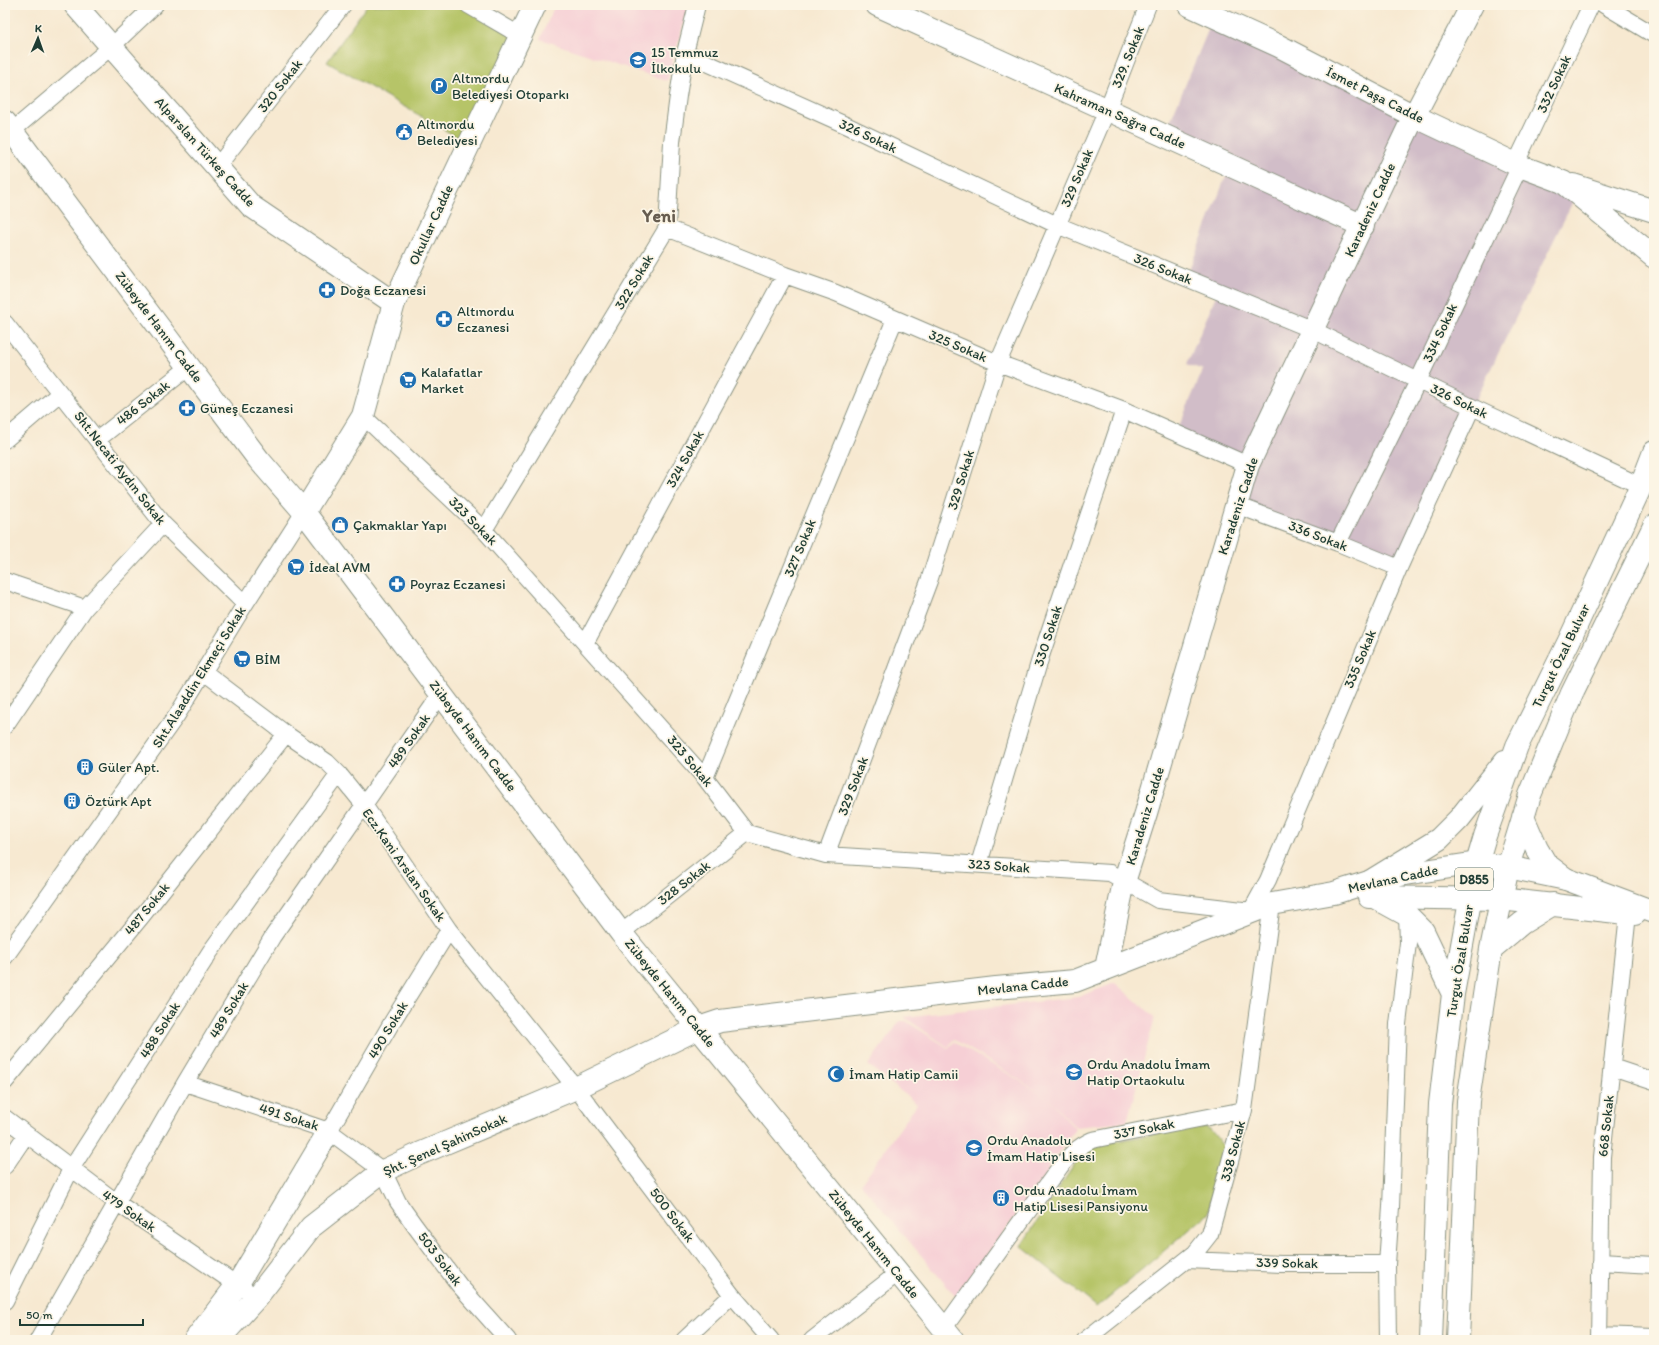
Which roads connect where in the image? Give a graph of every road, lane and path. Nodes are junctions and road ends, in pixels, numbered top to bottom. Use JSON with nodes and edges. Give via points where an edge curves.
{"nodes":[{"id":1,"x":75,"y":5,"type":"edge"},
{"id":2,"x":155,"y":5,"type":"edge"},
{"id":3,"x":343,"y":5,"type":"edge"},
{"id":4,"x":468,"y":5,"type":"edge"},
{"id":5,"x":526,"y":5,"type":"edge"},
{"id":6,"x":535,"y":5,"type":"edge"},
{"id":7,"x":697,"y":5,"type":"edge"},
{"id":8,"x":877,"y":5,"type":"edge"},
{"id":9,"x":1148,"y":5,"type":"edge"},
{"id":10,"x":1189,"y":5,"type":"edge"},
{"id":11,"x":1591,"y":5,"type":"edge"},
{"id":12,"x":1604,"y":5,"type":"edge"},
{"id":13,"x":1468,"y":6,"type":"edge"},
{"id":14,"x":518,"y":34,"type":"junction"},
{"id":15,"x":1654,"y":35,"type":"edge"},
{"id":16,"x":112,"y":47,"type":"junction"},
{"id":17,"x":685,"y":53,"type":"junction"},
{"id":18,"x":1107,"y":110,"type":"junction"},
{"id":19,"x":1414,"y":116,"type":"junction"},
{"id":20,"x":9,"y":127,"type":"edge"},
{"id":21,"x":1518,"y":164,"type":"junction"},
{"id":22,"x":217,"y":167,"type":"junction"},
{"id":23,"x":1563,"y":182,"type":"junction"},
{"id":24,"x":1654,"y":211,"type":"edge"},
{"id":25,"x":1057,"y":225,"type":"junction"},
{"id":26,"x":1363,"y":226,"type":"junction"},
{"id":27,"x":667,"y":228,"type":"junction"},
{"id":28,"x":1654,"y":257,"type":"edge"},
{"id":29,"x":785,"y":275,"type":"junction"},
{"id":30,"x":392,"y":302,"type":"junction"},
{"id":31,"x":895,"y":319,"type":"junction"},
{"id":32,"x":5,"y":323,"type":"edge"},
{"id":33,"x":1313,"y":330,"type":"junction"},
{"id":34,"x":998,"y":363,"type":"junction"},
{"id":35,"x":189,"y":367,"type":"junction"},
{"id":36,"x":1418,"y":381,"type":"junction"},
{"id":37,"x":60,"y":393,"type":"junction"},
{"id":38,"x":1472,"y":407,"type":"junction"},
{"id":39,"x":1124,"y":410,"type":"junction"},
{"id":40,"x":363,"y":416,"type":"junction"},
{"id":41,"x":5,"y":440,"type":"edge"},
{"id":42,"x":96,"y":440,"type":"junction"},
{"id":43,"x":1654,"y":452,"type":"edge"},
{"id":44,"x":1248,"y":465,"type":"junction"},
{"id":45,"x":1641,"y":486,"type":"junction"},
{"id":46,"x":1236,"y":505,"type":"junction"},
{"id":47,"x":304,"y":512,"type":"junction"},
{"id":48,"x":163,"y":524,"type":"junction"},
{"id":49,"x":1654,"y":526,"type":"edge"},
{"id":50,"x":484,"y":530,"type":"junction"},
{"id":51,"x":1338,"y":543,"type":"junction"},
{"id":52,"x":1399,"y":568,"type":"junction"},
{"id":53,"x":5,"y":581,"type":"edge"},
{"id":54,"x":245,"y":604,"type":"junction"},
{"id":55,"x":85,"y":608,"type":"junction"},
{"id":56,"x":586,"y":642,"type":"junction"},
{"id":57,"x":204,"y":672,"type":"junction"},
{"id":58,"x":441,"y":694,"type":"junction"},
{"id":59,"x":5,"y":726,"type":"edge"},
{"id":60,"x":286,"y":734,"type":"junction"},
{"id":61,"x":1516,"y":746,"type":"junction"},
{"id":62,"x":339,"y":774,"type":"junction"},
{"id":63,"x":705,"y":778,"type":"junction"},
{"id":64,"x":364,"y":805,"type":"junction"},
{"id":65,"x":1523,"y":816,"type":"junction"},
{"id":66,"x":747,"y":833,"type":"junction"},
{"id":67,"x":826,"y":855,"type":"junction"},
{"id":68,"x":1477,"y":863,"type":"junction"},
{"id":69,"x":979,"y":864,"type":"junction"},
{"id":70,"x":1508,"y":866,"type":"junction"},
{"id":71,"x":1566,"y":879,"type":"junction"},
{"id":72,"x":1124,"y":882,"type":"junction"},
{"id":73,"x":1373,"y":890,"type":"junction"},
{"id":74,"x":1470,"y":899,"type":"junction"},
{"id":75,"x":1500,"y":899,"type":"junction"},
{"id":76,"x":1272,"y":904,"type":"junction"},
{"id":77,"x":1553,"y":904,"type":"junction"},
{"id":78,"x":1251,"y":911,"type":"junction"},
{"id":79,"x":1654,"y":912,"type":"edge"},
{"id":80,"x":1628,"y":914,"type":"junction"},
{"id":81,"x":1407,"y":915,"type":"junction"},
{"id":82,"x":1654,"y":915,"type":"edge"},
{"id":83,"x":449,"y":930,"type":"junction"},
{"id":84,"x":621,"y":933,"type":"junction"},
{"id":85,"x":1491,"y":949,"type":"junction"},
{"id":86,"x":5,"y":957,"type":"edge"},
{"id":87,"x":1106,"y":968,"type":"junction"},
{"id":88,"x":1453,"y":994,"type":"junction"},
{"id":89,"x":699,"y":1028,"type":"junction"},
{"id":90,"x":1612,"y":1068,"type":"junction"},
{"id":91,"x":1654,"y":1081,"type":"edge"},
{"id":92,"x":5,"y":1082,"type":"edge"},
{"id":93,"x":184,"y":1083,"type":"junction"},
{"id":94,"x":576,"y":1088,"type":"junction"},
{"id":95,"x":1244,"y":1110,"type":"junction"},
{"id":96,"x":5,"y":1118,"type":"edge"},
{"id":97,"x":330,"y":1131,"type":"junction"},
{"id":98,"x":26,"y":1135,"type":"junction"},
{"id":99,"x":5,"y":1166,"type":"edge"},
{"id":100,"x":72,"y":1169,"type":"junction"},
{"id":101,"x":383,"y":1171,"type":"junction"},
{"id":102,"x":116,"y":1202,"type":"junction"},
{"id":103,"x":1187,"y":1260,"type":"junction"},
{"id":104,"x":1600,"y":1262,"type":"junction"},
{"id":105,"x":1387,"y":1264,"type":"junction"},
{"id":106,"x":1654,"y":1265,"type":"edge"},
{"id":107,"x":898,"y":1272,"type":"junction"},
{"id":108,"x":237,"y":1285,"type":"junction"},
{"id":109,"x":732,"y":1295,"type":"junction"},
{"id":110,"x":257,"y":1297,"type":"junction"},
{"id":111,"x":5,"y":1301,"type":"edge"},
{"id":112,"x":948,"y":1334,"type":"edge"},
{"id":113,"x":1654,"y":1337,"type":"edge"},
{"id":114,"x":1599,"y":1338,"type":"edge"},
{"id":115,"x":38,"y":1340,"type":"edge"},
{"id":116,"x":196,"y":1340,"type":"edge"},
{"id":117,"x":218,"y":1340,"type":"edge"},
{"id":118,"x":508,"y":1340,"type":"edge"},
{"id":119,"x":684,"y":1340,"type":"edge"},
{"id":120,"x":771,"y":1340,"type":"edge"},
{"id":121,"x":812,"y":1340,"type":"edge"},
{"id":122,"x":1085,"y":1340,"type":"edge"},
{"id":123,"x":1388,"y":1340,"type":"edge"},
{"id":124,"x":1431,"y":1340,"type":"edge"},
{"id":125,"x":1458,"y":1340,"type":"edge"}],
"edges":[{"from":1,"to":16,"type":"main road","name":"Alparslan Türkeş Cadde"},
{"from":2,"to":16,"type":"street"},
{"from":3,"to":22,"type":"street","name":"320 Sokak"},
{"from":4,"to":14,"type":"street"},
{"from":5,"to":14,"type":"street"},
{"from":6,"to":14,"type":"main road","name":"Okullar Cadde"},
{"from":7,"to":17,"type":"street","name":"322 Sokak"},
{"from":8,"to":18,"type":"main road","name":"Kahraman Sağra Cadde"},
{"from":9,"to":18,"type":"street","name":"329. Sokak"},
{"from":10,"to":19,"type":"main road","name":"İsmet Paşa Cadde","via":[[1279,46]]},
{"from":11,"to":21,"type":"street","name":"332 Sokak"},
{"from":12,"to":15,"type":"street"},
{"from":13,"to":19,"type":"main road","name":"Karadeniz Cadde"},
{"from":14,"to":30,"type":"main road","name":"Okullar Cadde"},
{"from":16,"to":20,"type":"street"},
{"from":16,"to":22,"type":"main road","name":"Alparslan Türkeş Cadde"},
{"from":17,"to":25,"type":"street","name":"326 Sokak"},
{"from":17,"to":27,"type":"street","name":"322 Sokak","via":[[672,142]]},
{"from":18,"to":25,"type":"street","name":"329 Sokak"},
{"from":18,"to":26,"type":"main road","name":"Kahraman Sağra Cadde"},
{"from":19,"to":21,"type":"main road","name":"İsmet Paşa Cadde"},
{"from":19,"to":26,"type":"main road","name":"Karadeniz Cadde"},
{"from":20,"to":35,"type":"main road","name":"Zübeyde Hanım Cadde"},
{"from":21,"to":23,"type":"main road","name":"İsmet Paşa Cadde"},
{"from":21,"to":36,"type":"street","name":"334 Sokak"},
{"from":22,"to":30,"type":"main road","name":"Alparslan Türkeş Cadde","via":[[251,206]]},
{"from":23,"to":24,"type":"main road","name":"İsmet Paşa Cadde"},
{"from":23,"to":28,"type":"main road","name":"İsmet Paşa Cadde"},
{"from":25,"to":33,"type":"street","name":"326 Sokak"},
{"from":25,"to":34,"type":"street","name":"329 Sokak"},
{"from":26,"to":33,"type":"main road","name":"Karadeniz Cadde"},
{"from":27,"to":29,"type":"street","name":"325 Sokak"},
{"from":27,"to":50,"type":"street","name":"322 Sokak"},
{"from":29,"to":31,"type":"street","name":"325 Sokak","via":[[836,293]]},
{"from":29,"to":56,"type":"street","name":"324 Sokak"},
{"from":30,"to":40,"type":"main road","name":"Okullar Cadde"},
{"from":31,"to":34,"type":"street","name":"325 Sokak"},
{"from":31,"to":63,"type":"street","name":"327 Sokak"},
{"from":32,"to":37,"type":"street","name":"Sht.Necati Aydın Sokak"},
{"from":33,"to":36,"type":"street","name":"326 Sokak"},
{"from":33,"to":44,"type":"main road","name":"Karadeniz Cadde"},
{"from":34,"to":39,"type":"street","name":"325 Sokak"},
{"from":34,"to":67,"type":"street","name":"329 Sokak","via":[[929,581]]},
{"from":35,"to":42,"type":"street","name":"486 Sokak"},
{"from":35,"to":47,"type":"main road","name":"Zübeyde Hanım Cadde","via":[[259,460]]},
{"from":36,"to":38,"type":"street","name":"326 Sokak"},
{"from":36,"to":51,"type":"street","name":"334 Sokak"},
{"from":37,"to":41,"type":"street"},
{"from":37,"to":42,"type":"street","name":"Sht.Necati Aydın Sokak"},
{"from":38,"to":45,"type":"street","name":"326 Sokak"},
{"from":38,"to":52,"type":"street","name":"335 Sokak"},
{"from":39,"to":44,"type":"street","name":"325 Sokak"},
{"from":39,"to":69,"type":"street","name":"330 Sokak","via":[[1042,656]]},
{"from":40,"to":47,"type":"main road","name":"Okullar Cadde"},
{"from":40,"to":50,"type":"street","name":"323 Sokak"},
{"from":42,"to":48,"type":"street","name":"Sht.Necati Aydın Sokak"},
{"from":43,"to":45,"type":"main road","name":"Turgut Özal Bulvar","number":"D855"},
{"from":44,"to":46,"type":"main road","name":"Karadeniz Cadde"},
{"from":45,"to":61,"type":"main road","name":"Turgut Özal Bulvar","number":"D855","via":[[1569,641]]},
{"from":46,"to":51,"type":"street","name":"336 Sokak"},
{"from":46,"to":72,"type":"main road","name":"Karadeniz Cadde"},
{"from":47,"to":54,"type":"street","name":"Sht.Alaaddin Ekmeçi Sokak"},
{"from":47,"to":58,"type":"main road","name":"Zübeyde Hanım Cadde"},
{"from":48,"to":54,"type":"street","name":"Sht.Necati Aydın Sokak"},
{"from":48,"to":55,"type":"street"},
{"from":49,"to":65,"type":"main road","name":"Turgut Özal Bulvar","number":"D855","via":[[1572,692]]},
{"from":50,"to":56,"type":"street","name":"323 Sokak"},
{"from":51,"to":52,"type":"street","name":"336 Sokak"},
{"from":52,"to":78,"type":"street","name":"335 Sokak","via":[[1268,880]]},
{"from":53,"to":55,"type":"street"},
{"from":54,"to":57,"type":"street","name":"Sht.Alaaddin Ekmeçi Sokak"},
{"from":55,"to":59,"type":"street"},
{"from":56,"to":63,"type":"street","name":"323 Sokak"},
{"from":57,"to":60,"type":"street","name":"Ecz.Kani Arslan Sokak"},
{"from":57,"to":86,"type":"street","name":"Sht.Alaaddin Ekmeçi Sokak","via":[[177,716]]},
{"from":58,"to":64,"type":"street","name":"489 Sokak"},
{"from":58,"to":84,"type":"main road","name":"Zübeyde Hanım Cadde"},
{"from":60,"to":62,"type":"street","name":"Ecz.Kani Arslan Sokak","via":[[327,762]]},
{"from":60,"to":92,"type":"street","name":"487 Sokak","via":[[142,916]]},
{"from":61,"to":68,"type":"main road","name":"Turgut Özal Bulvar","number":"D855"},
{"from":61,"to":73,"type":"main road","via":[[1460,819],[1439,839]]},
{"from":62,"to":64,"type":"street","name":"Ecz.Kani Arslan Sokak"},
{"from":62,"to":100,"type":"street","name":"488 Sokak","via":[[210,952]]},
{"from":63,"to":66,"type":"street","name":"323 Sokak"},
{"from":64,"to":83,"type":"street","name":"Ecz.Kani Arslan Sokak"},
{"from":64,"to":93,"type":"street","name":"489 Sokak","via":[[274,936]]},
{"from":65,"to":70,"type":"main road","name":"Turgut Özal Bulvar","number":"D855"},
{"from":65,"to":71,"type":"main road","via":[[1546,864]]},
{"from":66,"to":67,"type":"street","name":"323 Sokak"},
{"from":66,"to":84,"type":"street","name":"328 Sokak"},
{"from":67,"to":69,"type":"street","name":"323 Sokak"},
{"from":68,"to":70,"type":"main road","name":"Mevlana Cadde"},
{"from":68,"to":73,"type":"main road","name":"Mevlana Cadde","via":[[1405,874]]},
{"from":68,"to":74,"type":"main road","name":"Turgut Özal Bulvar","number":"D855"},
{"from":69,"to":72,"type":"street","name":"323 Sokak","via":[[1110,873]]},
{"from":70,"to":71,"type":"main road","name":"Mevlana Cadde"},
{"from":70,"to":75,"type":"main road","name":"Turgut Özal Bulvar","number":"D855"},
{"from":71,"to":79,"type":"main road"},
{"from":72,"to":78,"type":"street","name":"323 Sokak","via":[[1158,900]]},
{"from":72,"to":87,"type":"main road","name":"Karadeniz Cadde"},
{"from":73,"to":74,"type":"main road","name":"Mevlana Cadde"},
{"from":73,"to":76,"type":"main road","name":"Mevlana Cadde","via":[[1334,893]]},
{"from":73,"to":81,"type":"main road"},
{"from":74,"to":75,"type":"main road","name":"Mevlana Cadde"},
{"from":74,"to":88,"type":"main road","name":"Turgut Özal Bulvar","number":"D855"},
{"from":75,"to":77,"type":"main road","name":"Mevlana Cadde"},
{"from":75,"to":85,"type":"main road","name":"Turgut Özal Bulvar","number":"D855"},
{"from":76,"to":78,"type":"main road","name":"Mevlana Cadde"},
{"from":76,"to":95,"type":"street","name":"338 Sokak"},
{"from":77,"to":80,"type":"main road","name":"Mevlana Cadde"},
{"from":77,"to":85,"type":"main road","via":[[1522,923]]},
{"from":78,"to":87,"type":"main road","name":"Mevlana Cadde"},
{"from":80,"to":82,"type":"main road","name":"Mevlana Cadde"},
{"from":80,"to":90,"type":"street","name":"668 Sokak"},
{"from":81,"to":88,"type":"main road","via":[[1423,931]]},
{"from":81,"to":105,"type":"street","via":[[1408,943],[1398,1024]]},
{"from":83,"to":94,"type":"street","name":"Ecz.Kani Arslan Sokak"},
{"from":83,"to":97,"type":"street","name":"490 Sokak","via":[[392,1022]]},
{"from":84,"to":89,"type":"main road","name":"Zübeyde Hanım Cadde"},
{"from":85,"to":125,"type":"main road","name":"Turgut Özal Bulvar","number":"D855","via":[[1468,1101]]},
{"from":87,"to":89,"type":"main road","name":"Mevlana Cadde","via":[[1075,981],[720,1021]]},
{"from":88,"to":124,"type":"main road","name":"Turgut Özal Bulvar","number":"D855","via":[[1440,1104]]},
{"from":89,"to":94,"type":"main road","name":"Şht. Şenel ŞahinSokak"},
{"from":89,"to":107,"type":"main road","name":"Zübeyde Hanım Cadde"},
{"from":90,"to":91,"type":"street"},
{"from":90,"to":104,"type":"street","name":"668 Sokak","via":[[1602,1157]]},
{"from":93,"to":97,"type":"street","name":"491 Sokak"},
{"from":93,"to":102,"type":"street","name":"489 Sokak"},
{"from":94,"to":101,"type":"main road","name":"Şht. Şenel ŞahinSokak"},
{"from":94,"to":109,"type":"street","name":"500 Sokak"},
{"from":95,"to":103,"type":"street","name":"338 Sokak","via":[[1210,1234]]},
{"from":95,"to":112,"type":"street","name":"337 Sokak","via":[[1082,1144],[1060,1167]]},
{"from":96,"to":98,"type":"street","name":"479 Sokak"},
{"from":97,"to":101,"type":"street","name":"491 Sokak"},
{"from":97,"to":108,"type":"main road"},
{"from":98,"to":99,"type":"street"},
{"from":98,"to":100,"type":"street","name":"479 Sokak"},
{"from":100,"to":102,"type":"street","name":"479 Sokak"},
{"from":100,"to":111,"type":"street","name":"488 Sokak"},
{"from":101,"to":110,"type":"main road","name":"Şht. Şenel ŞahinSokak","via":[[311,1227]]},
{"from":101,"to":118,"type":"street","name":"503 Sokak","via":[[398,1202],[415,1226],[459,1285]]},
{"from":102,"to":108,"type":"street","name":"479 Sokak"},
{"from":102,"to":115,"type":"street","name":"489 Sokak"},
{"from":103,"to":105,"type":"street","name":"339 Sokak","via":[[1281,1264]]},
{"from":103,"to":122,"type":"street","name":"338 Sokak"},
{"from":104,"to":106,"type":"street"},
{"from":104,"to":114,"type":"street","name":"668 Sokak"},
{"from":105,"to":123,"type":"street"},
{"from":107,"to":112,"type":"main road","name":"Zübeyde Hanım Cadde"},
{"from":107,"to":121,"type":"street"},
{"from":108,"to":110,"type":"street","name":"479 Sokak"},
{"from":108,"to":116,"type":"main road"},
{"from":109,"to":119,"type":"street"},
{"from":109,"to":120,"type":"street","name":"500 Sokak"},
{"from":110,"to":117,"type":"main road","name":"Şht. Şenel ŞahinSokak"},
{"from":113,"to":114,"type":"street"}]}
